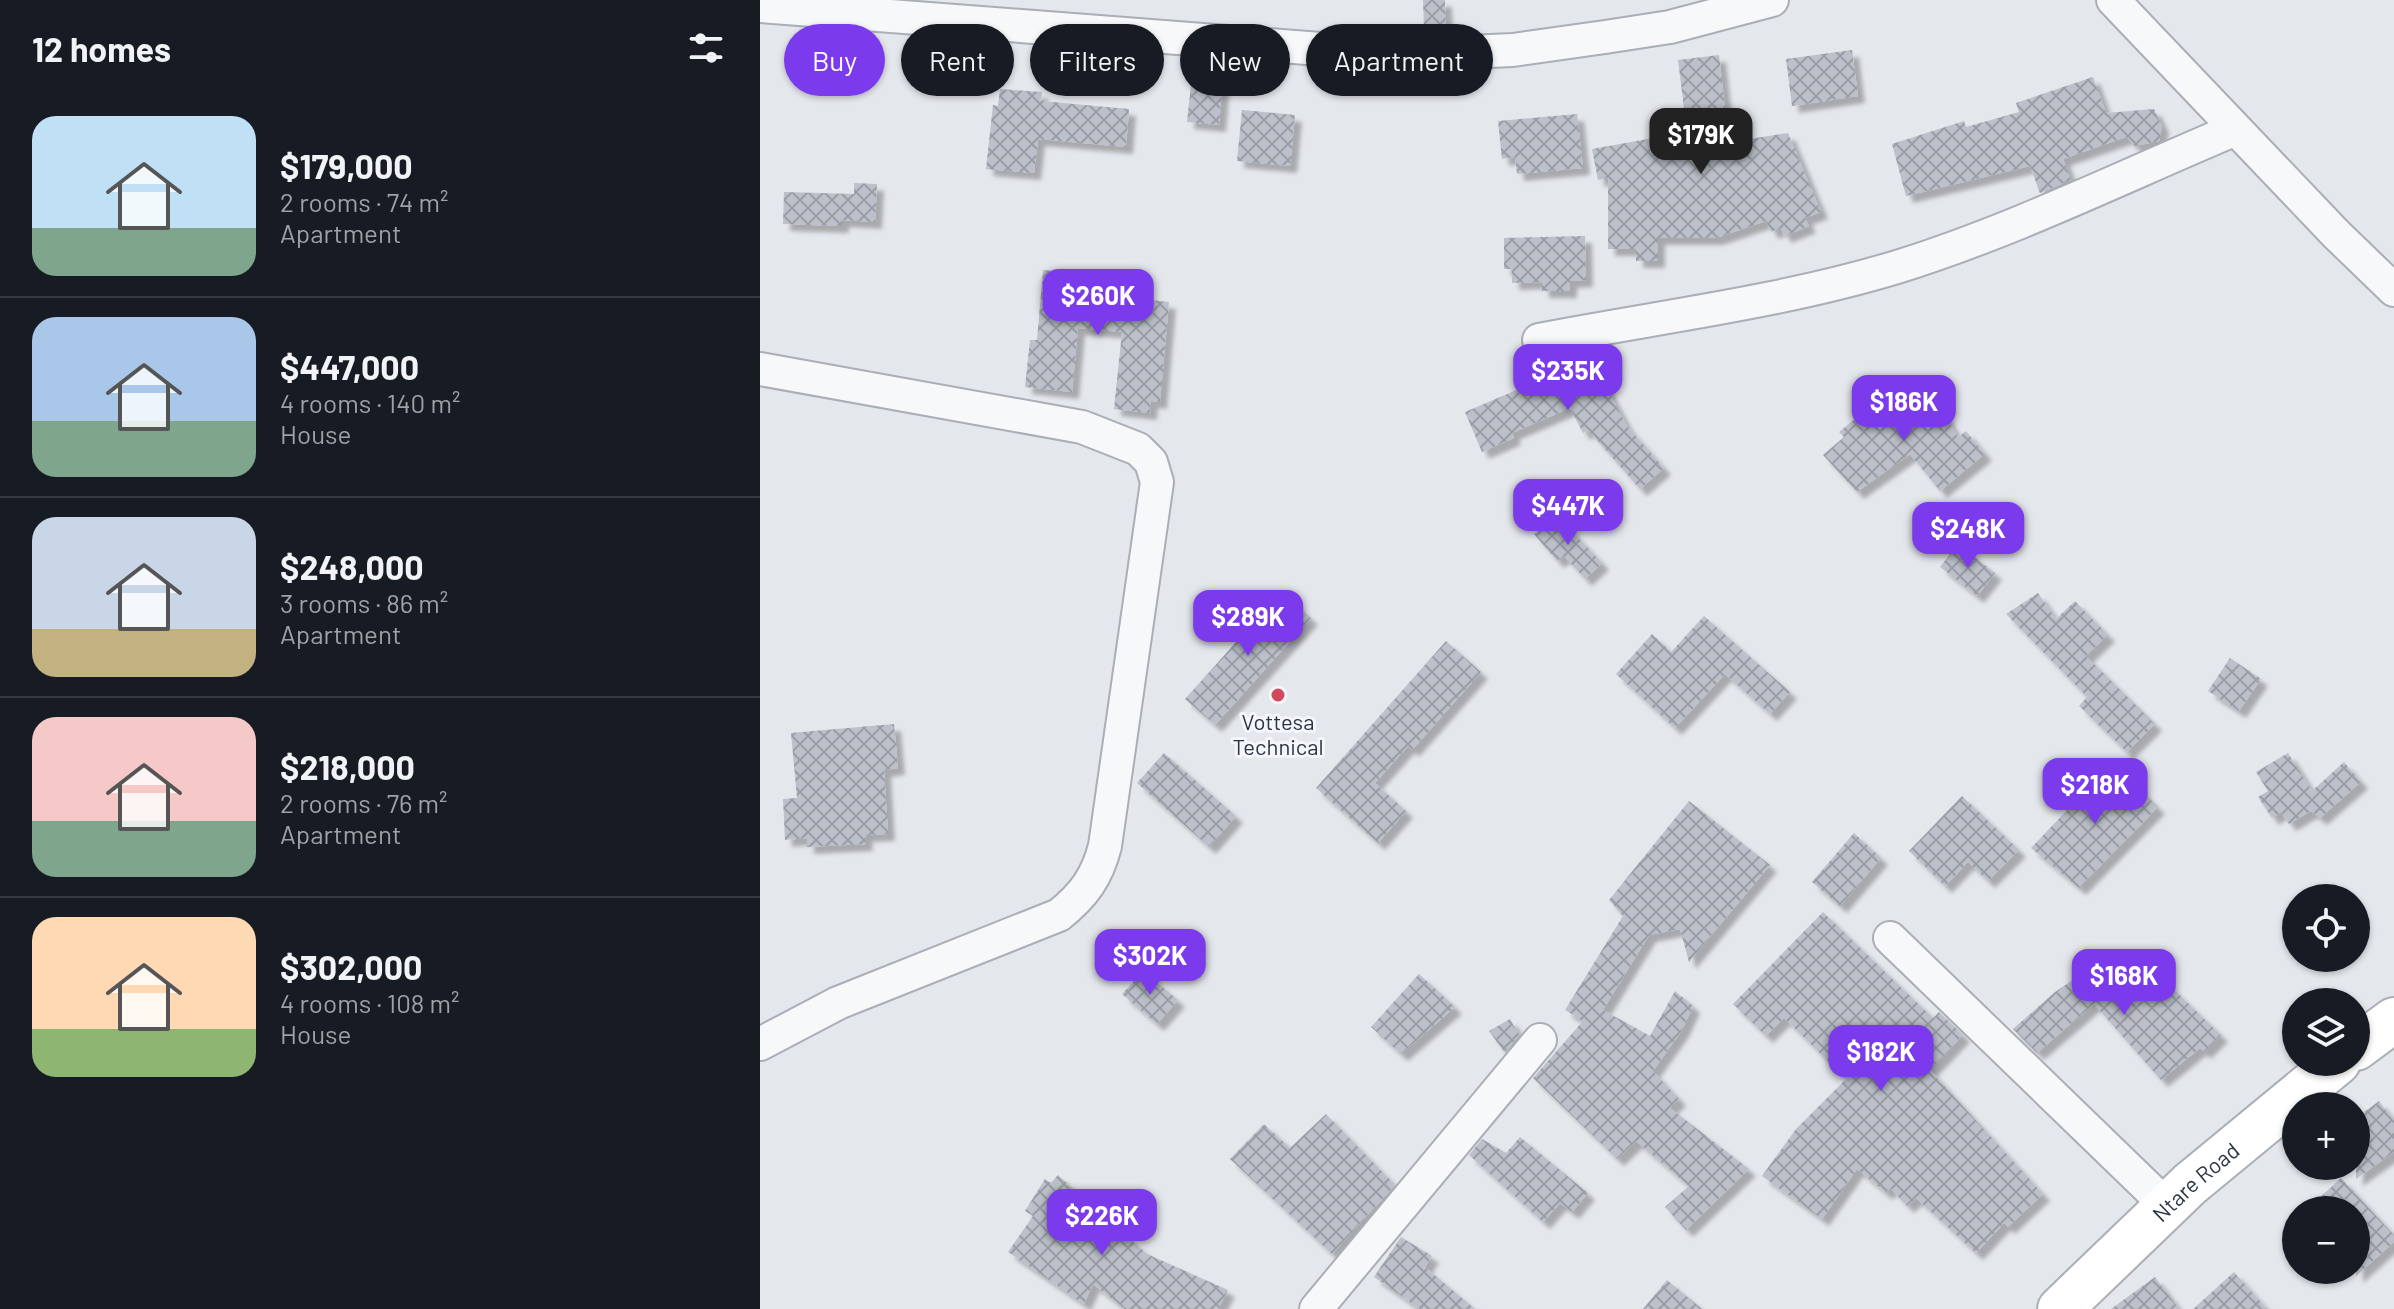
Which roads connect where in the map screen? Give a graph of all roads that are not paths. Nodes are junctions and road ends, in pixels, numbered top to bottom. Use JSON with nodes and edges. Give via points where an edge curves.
{"nodes":[{"id":1,"x":1772,"y":0,"type":"edge"},
{"id":2,"x":2113,"y":0,"type":"edge"},
{"id":3,"x":760,"y":6,"type":"edge"},
{"id":4,"x":2236,"y":129,"type":"junction"},
{"id":5,"x":2394,"y":290,"type":"edge"},
{"id":6,"x":1539,"y":340,"type":"dead end"},
{"id":7,"x":760,"y":369,"type":"edge"},
{"id":8,"x":1890,"y":938,"type":"dead end"},
{"id":9,"x":2394,"y":1020,"type":"edge"},
{"id":10,"x":2370,"y":1038,"type":"edge"},
{"id":11,"x":1540,"y":1040,"type":"dead end"},
{"id":12,"x":760,"y":1044,"type":"edge"},
{"id":13,"x":2321,"y":1076,"type":"edge"},
{"id":14,"x":2167,"y":1206,"type":"junction"},
{"id":15,"x":1316,"y":1309,"type":"edge"},
{"id":16,"x":2060,"y":1309,"type":"edge"}],
"edges":[{"from":1,"to":3,"type":"street","via":[[1670,27],[1605,37],[1513,50],[1399,55]]},
{"from":2,"to":4,"type":"street"},
{"from":4,"to":5,"type":"street"},
{"from":4,"to":6,"type":"street","via":[[1970,242],[1899,266],[1828,285]]},
{"from":7,"to":12,"type":"street","via":[[1082,427],[1138,449],[1151,462],[1157,482],[1105,846],[1093,881],[1059,915],[838,1003]]},
{"from":8,"to":14,"type":"street"},
{"from":9,"to":10,"type":"main road"},
{"from":11,"to":15,"type":"street"},
{"from":13,"to":14,"type":"main road","name":"Ntare Road"},
{"from":14,"to":16,"type":"main road","name":"Ntare Road"}]}
